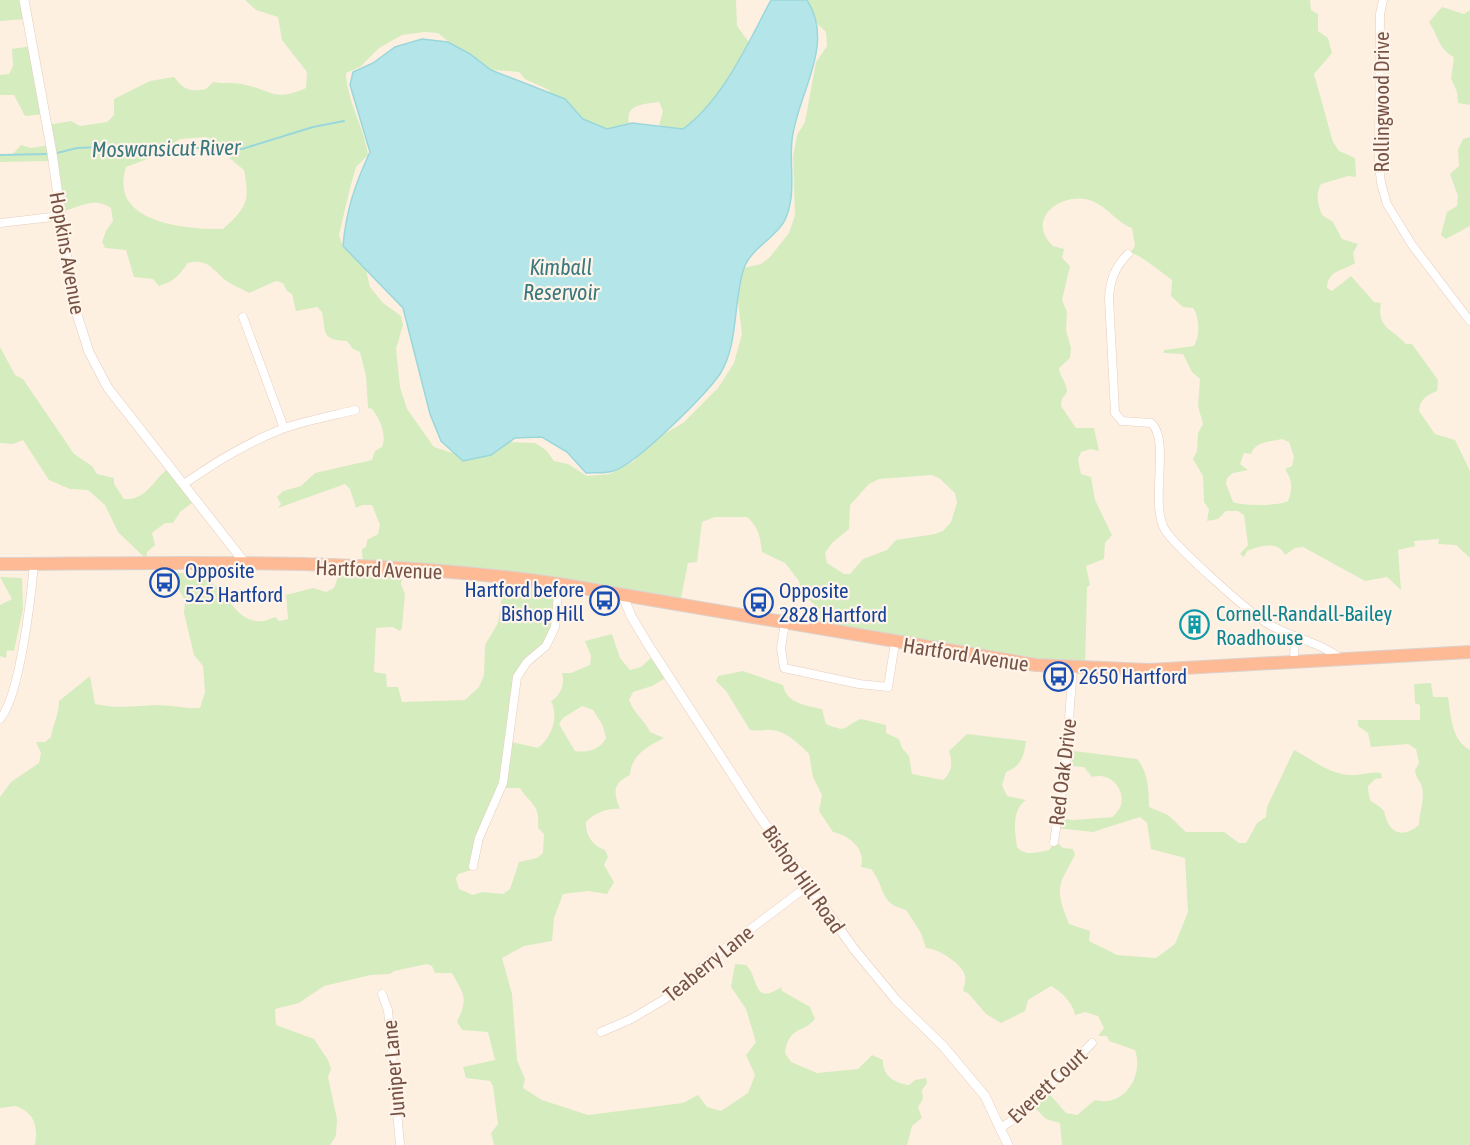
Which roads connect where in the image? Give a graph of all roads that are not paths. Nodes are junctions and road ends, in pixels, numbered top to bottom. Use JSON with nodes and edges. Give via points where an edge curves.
{"nodes":[{"id":1,"x":24,"y":0,"type":"edge"},
{"id":2,"x":1383,"y":0,"type":"edge"},
{"id":3,"x":61,"y":216,"type":"junction"},
{"id":4,"x":0,"y":223,"type":"edge"},
{"id":5,"x":1128,"y":254,"type":"dead end"},
{"id":6,"x":243,"y":317,"type":"dead end"},
{"id":7,"x":1470,"y":321,"type":"edge"},
{"id":8,"x":355,"y":410,"type":"dead end"},
{"id":9,"x":284,"y":428,"type":"junction"},
{"id":10,"x":184,"y":484,"type":"junction"},
{"id":11,"x":245,"y":563,"type":"junction"},
{"id":12,"x":0,"y":564,"type":"edge"},
{"id":13,"x":34,"y":564,"type":"junction"},
{"id":14,"x":559,"y":584,"type":"junction"},
{"id":15,"x":623,"y":596,"type":"junction"},
{"id":16,"x":785,"y":623,"type":"junction"},
{"id":17,"x":1295,"y":636,"type":"junction"},
{"id":18,"x":895,"y":643,"type":"junction"},
{"id":19,"x":1470,"y":652,"type":"edge"},
{"id":20,"x":1341,"y":659,"type":"junction"},
{"id":21,"x":1294,"y":662,"type":"junction"},
{"id":22,"x":1073,"y":667,"type":"junction"},
{"id":23,"x":0,"y":699,"type":"edge"},
{"id":24,"x":10,"y":699,"type":"junction"},
{"id":25,"x":0,"y":719,"type":"edge"},
{"id":26,"x":1054,"y":842,"type":"dead end"},
{"id":27,"x":473,"y":866,"type":"dead end"},
{"id":28,"x":809,"y":885,"type":"junction"},
{"id":29,"x":382,"y":994,"type":"dead end"},
{"id":30,"x":601,"y":1032,"type":"dead end"},
{"id":31,"x":1092,"y":1043,"type":"dead end"},
{"id":32,"x":1002,"y":1127,"type":"junction"},
{"id":33,"x":400,"y":1145,"type":"edge"},
{"id":34,"x":1008,"y":1145,"type":"edge"}],
"edges":[{"from":1,"to":3,"type":"street","name":"Hopkins Avenue"},
{"from":2,"to":7,"type":"street","name":"Rollingwood Drive","via":[[1381,183],[1395,222]]},
{"from":3,"to":4,"type":"street"},
{"from":3,"to":10,"type":"street","name":"Hopkins Avenue","via":[[73,302],[89,352],[108,388]]},
{"from":5,"to":17,"type":"street","via":[[1114,273],[1108,298],[1115,413],[1122,421],[1154,425],[1160,449],[1157,485],[1163,525],[1194,560],[1269,625]]},
{"from":6,"to":9,"type":"street"},
{"from":8,"to":9,"type":"street"},
{"from":9,"to":10,"type":"street","via":[[209,466]]},
{"from":10,"to":11,"type":"street","name":"Hopkins Avenue"},
{"from":11,"to":13,"type":"highway","name":"Hartford Avenue"},
{"from":11,"to":14,"type":"highway","name":"Hartford Avenue","via":[[440,570]]},
{"from":12,"to":13,"type":"highway","name":"Hartford Avenue"},
{"from":13,"to":24,"type":"street"},
{"from":14,"to":15,"type":"highway","name":"Hartford Avenue"},
{"from":14,"to":27,"type":"street","via":[[555,627],[546,646],[517,677],[503,783],[479,838]]},
{"from":15,"to":16,"type":"highway","name":"Hartford Avenue"},
{"from":15,"to":28,"type":"street","name":"Bishop Hill Road","via":[[630,616],[698,726]]},
{"from":16,"to":18,"type":"highway","name":"Hartford Avenue"},
{"from":16,"to":18,"type":"street","via":[[781,648],[784,668],[859,684],[888,687]]},
{"from":17,"to":20,"type":"street","via":[[1329,649]]},
{"from":17,"to":21,"type":"street"},
{"from":18,"to":22,"type":"highway","name":"Hartford Avenue"},
{"from":19,"to":20,"type":"highway","name":"Hartford Avenue"},
{"from":20,"to":21,"type":"highway","name":"Hartford Avenue"},
{"from":21,"to":22,"type":"highway","name":"Hartford Avenue","via":[[1149,669]]},
{"from":22,"to":26,"type":"street","name":"Red Oak Drive","via":[[1065,771]]},
{"from":23,"to":24,"type":"street"},
{"from":24,"to":25,"type":"street"},
{"from":28,"to":30,"type":"street","name":"Teaberry Lane","via":[[665,999]]},
{"from":28,"to":32,"type":"street","name":"Bishop Hill Road","via":[[896,1000],[964,1068]]},
{"from":29,"to":33,"type":"street","name":"Juniper Lane","via":[[388,1010]]},
{"from":31,"to":32,"type":"street","name":"Everett Court","via":[[1023,1113]]},
{"from":32,"to":34,"type":"street","name":"Bishop Hill Road"}]}
